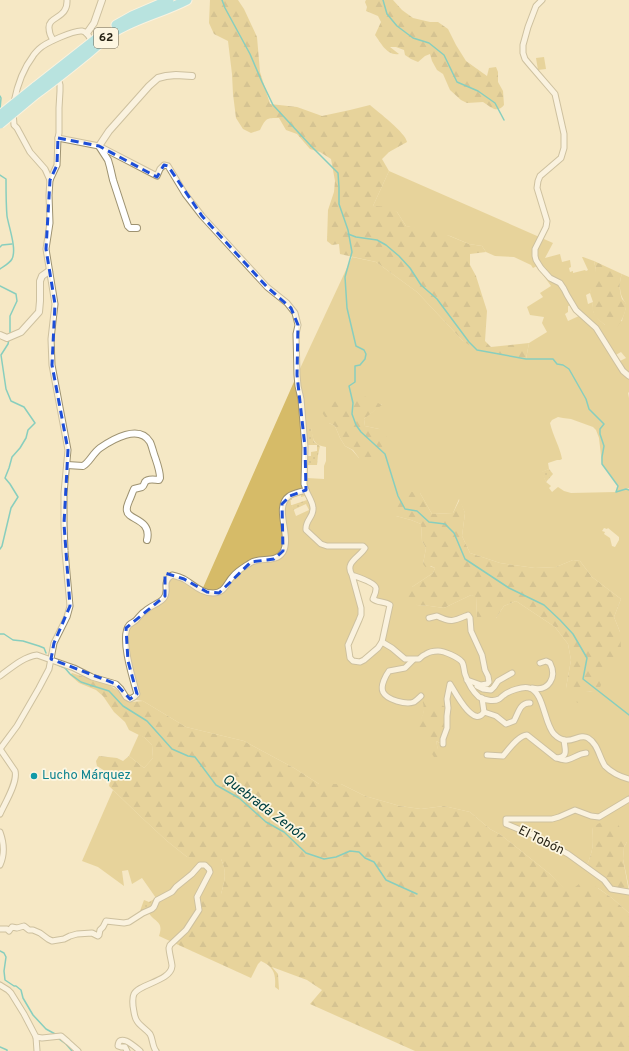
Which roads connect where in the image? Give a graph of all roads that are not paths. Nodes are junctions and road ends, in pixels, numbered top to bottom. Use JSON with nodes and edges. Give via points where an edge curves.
{"nodes":[{"id":1,"x":67,"y":0,"type":"edge"},
{"id":2,"x":102,"y":0,"type":"edge"},
{"id":3,"x":169,"y":0,"type":"edge"},
{"id":4,"x":187,"y":0,"type":"edge"},
{"id":5,"x":542,"y":0,"type":"edge"},
{"id":6,"x":537,"y":3,"type":"edge"},
{"id":7,"x":87,"y":33,"type":"junction"},
{"id":8,"x":53,"y":40,"type":"junction"},
{"id":9,"x":92,"y":42,"type":"junction"},
{"id":10,"x":192,"y":76,"type":"dead end"},
{"id":11,"x":58,"y":78,"type":"junction"},
{"id":12,"x":36,"y":90,"type":"junction"},
{"id":13,"x":0,"y":115,"type":"edge"},
{"id":14,"x":0,"y":124,"type":"edge"},
{"id":15,"x":58,"y":138,"type":"junction"},
{"id":16,"x":100,"y":146,"type":"junction"},
{"id":17,"x":50,"y":180,"type":"junction"},
{"id":18,"x":137,"y":228,"type":"dead end"},
{"id":19,"x":49,"y":271,"type":"junction"},
{"id":20,"x":0,"y":336,"type":"edge"},
{"id":21,"x":629,"y":376,"type":"edge"},
{"id":22,"x":67,"y":465,"type":"junction"},
{"id":23,"x":306,"y":490,"type":"junction"},
{"id":24,"x":147,"y":540,"type":"dead end"},
{"id":25,"x":352,"y":575,"type":"junction"},
{"id":26,"x":429,"y":618,"type":"dead end"},
{"id":27,"x":382,"y":642,"type":"junction"},
{"id":28,"x":51,"y":659,"type":"junction"},
{"id":29,"x":416,"y":659,"type":"junction"},
{"id":30,"x":540,"y":663,"type":"dead end"},
{"id":31,"x":512,"y":673,"type":"dead end"},
{"id":32,"x":0,"y":676,"type":"edge"},
{"id":33,"x":468,"y":680,"type":"junction"},
{"id":34,"x":530,"y":688,"type":"junction"},
{"id":35,"x":422,"y":696,"type":"dead end"},
{"id":36,"x":482,"y":698,"type":"junction"},
{"id":37,"x":530,"y":703,"type":"dead end"},
{"id":38,"x":484,"y":712,"type":"junction"},
{"id":39,"x":564,"y":740,"type":"junction"},
{"id":40,"x":442,"y":744,"type":"dead end"},
{"id":41,"x":0,"y":749,"type":"edge"},
{"id":42,"x":586,"y":753,"type":"dead end"},
{"id":43,"x":487,"y":755,"type":"dead end"},
{"id":44,"x":556,"y":758,"type":"junction"},
{"id":45,"x":629,"y":779,"type":"edge"},
{"id":46,"x":629,"y":799,"type":"edge"},
{"id":47,"x":0,"y":814,"type":"edge"},
{"id":48,"x":0,"y":832,"type":"edge"},
{"id":49,"x":0,"y":865,"type":"edge"},
{"id":50,"x":629,"y":892,"type":"edge"},
{"id":51,"x":0,"y":929,"type":"edge"},
{"id":52,"x":0,"y":985,"type":"edge"},
{"id":53,"x":36,"y":1037,"type":"junction"},
{"id":54,"x":37,"y":1051,"type":"edge"},
{"id":55,"x":78,"y":1051,"type":"edge"},
{"id":56,"x":127,"y":1051,"type":"edge"},
{"id":57,"x":140,"y":1051,"type":"edge"},
{"id":58,"x":156,"y":1051,"type":"edge"}],
"edges":[{"from":1,"to":8,"type":"street","via":[[66,10],[50,21],[48,27]]},
{"from":2,"to":7,"type":"street"},
{"from":3,"to":9,"type":"highway","number":"62","via":[[132,16]]},
{"from":4,"to":11,"type":"highway","number":"62","via":[[117,31]]},
{"from":5,"to":6,"type":"street"},
{"from":6,"to":21,"type":"street","via":[[524,38],[525,59],[555,94],[564,134],[564,148],[561,158],[540,176],[538,181],[537,188],[548,222],[535,256],[550,278],[560,283],[576,310],[596,328]]},
{"from":7,"to":8,"type":"street","via":[[76,31]]},
{"from":7,"to":9,"type":"street"},
{"from":8,"to":17,"type":"street","via":[[39,48],[32,56],[19,84],[13,112],[14,125]]},
{"from":9,"to":12,"type":"highway","number":"62"},
{"from":10,"to":16,"type":"street","via":[[158,78],[109,131]]},
{"from":11,"to":12,"type":"highway","number":"62"},
{"from":11,"to":15,"type":"street"},
{"from":12,"to":13,"type":"highway","number":"62","bridge":true},
{"from":12,"to":14,"type":"highway","number":"62","bridge":true},
{"from":15,"to":16,"type":"street"},
{"from":15,"to":17,"type":"street","via":[[58,165]]},
{"from":16,"to":18,"type":"street","via":[[108,160],[128,226]]},
{"from":16,"to":23,"type":"street","via":[[157,176],[164,165],[168,166],[202,216],[294,313],[298,325],[298,386],[305,447]]},
{"from":17,"to":19,"type":"street","via":[[50,223],[46,249]]},
{"from":19,"to":20,"type":"street","via":[[40,280],[39,312],[22,332],[7,338]]},
{"from":19,"to":22,"type":"street","via":[[55,304],[51,339],[52,365],[68,450]]},
{"from":22,"to":24,"type":"street","via":[[85,465],[94,453],[119,436],[136,433],[147,438],[160,478],[148,480],[142,487],[134,489],[127,510],[128,514],[148,530]]},
{"from":22,"to":28,"type":"street","via":[[64,530],[70,606],[54,643]]},
{"from":23,"to":25,"type":"street","via":[[314,510],[306,526],[311,535],[327,546],[365,548],[351,563]]},
{"from":23,"to":28,"type":"street","via":[[290,496],[282,504],[285,545],[280,555],[274,559],[251,562],[232,576],[226,588],[219,593],[207,592],[172,575],[166,581],[166,594],[163,599],[144,611],[126,628],[128,661],[137,694],[130,700],[116,684],[92,677]]},
{"from":25,"to":27,"type":"street","via":[[376,586],[373,599],[390,605]]},
{"from":25,"to":27,"type":"street","via":[[361,615],[348,645],[350,658],[360,662],[364,660]]},
{"from":26,"to":33,"type":"street","via":[[437,616],[455,621],[468,615],[470,618],[471,631],[482,655],[489,682],[482,685]]},
{"from":27,"to":29,"type":"street","via":[[405,659]]},
{"from":28,"to":32,"type":"street","via":[[31,656]]},
{"from":28,"to":41,"type":"street","via":[[39,688]]},
{"from":29,"to":33,"type":"street","via":[[438,651],[455,656],[463,663]]},
{"from":29,"to":35,"type":"street","via":[[405,668],[389,671],[382,688],[386,696],[401,702],[415,702]]},
{"from":30,"to":34,"type":"street","via":[[550,663],[553,668],[552,679],[549,685],[543,688]]},
{"from":31,"to":33,"type":"street","via":[[498,681],[491,690],[483,689]]},
{"from":33,"to":36,"type":"street","via":[[472,690]]},
{"from":34,"to":36,"type":"street","via":[[518,688],[504,694],[500,699],[491,701]]},
{"from":34,"to":39,"type":"street","via":[[538,694],[548,726],[554,734]]},
{"from":36,"to":38,"type":"street"},
{"from":37,"to":38,"type":"street","via":[[524,704],[514,721],[506,724],[496,716]]},
{"from":38,"to":40,"type":"street","via":[[477,717],[470,713],[450,684],[447,728]]},
{"from":39,"to":44,"type":"street","via":[[565,754],[562,758]]},
{"from":39,"to":45,"type":"street","via":[[588,738],[605,765]]},
{"from":41,"to":47,"type":"street","via":[[16,774]]},
{"from":42,"to":44,"type":"street","via":[[565,761]]},
{"from":43,"to":44,"type":"street","via":[[503,756],[519,738],[527,735]]},
{"from":46,"to":50,"type":"street","name":"El Tobón","via":[[599,817],[575,810],[552,819],[506,819],[506,824],[568,854],[604,880],[611,889]]},
{"from":48,"to":49,"type":"street","via":[[4,848]]},
{"from":51,"to":58,"type":"street","via":[[9,931],[12,927],[24,926],[52,941],[77,934],[92,933],[98,936],[106,921],[126,923],[152,909],[157,900],[172,892],[200,865],[205,865],[210,872],[197,897],[199,910],[186,930],[170,945],[172,966],[169,973],[141,988],[133,996],[137,1023],[148,1032]]},
{"from":52,"to":53,"type":"street","via":[[12,993]]},
{"from":53,"to":54,"type":"street"},
{"from":53,"to":55,"type":"street","via":[[58,1036]]},
{"from":56,"to":57,"type":"street","via":[[125,1047],[118,1046],[119,1041],[126,1041]]}]}
